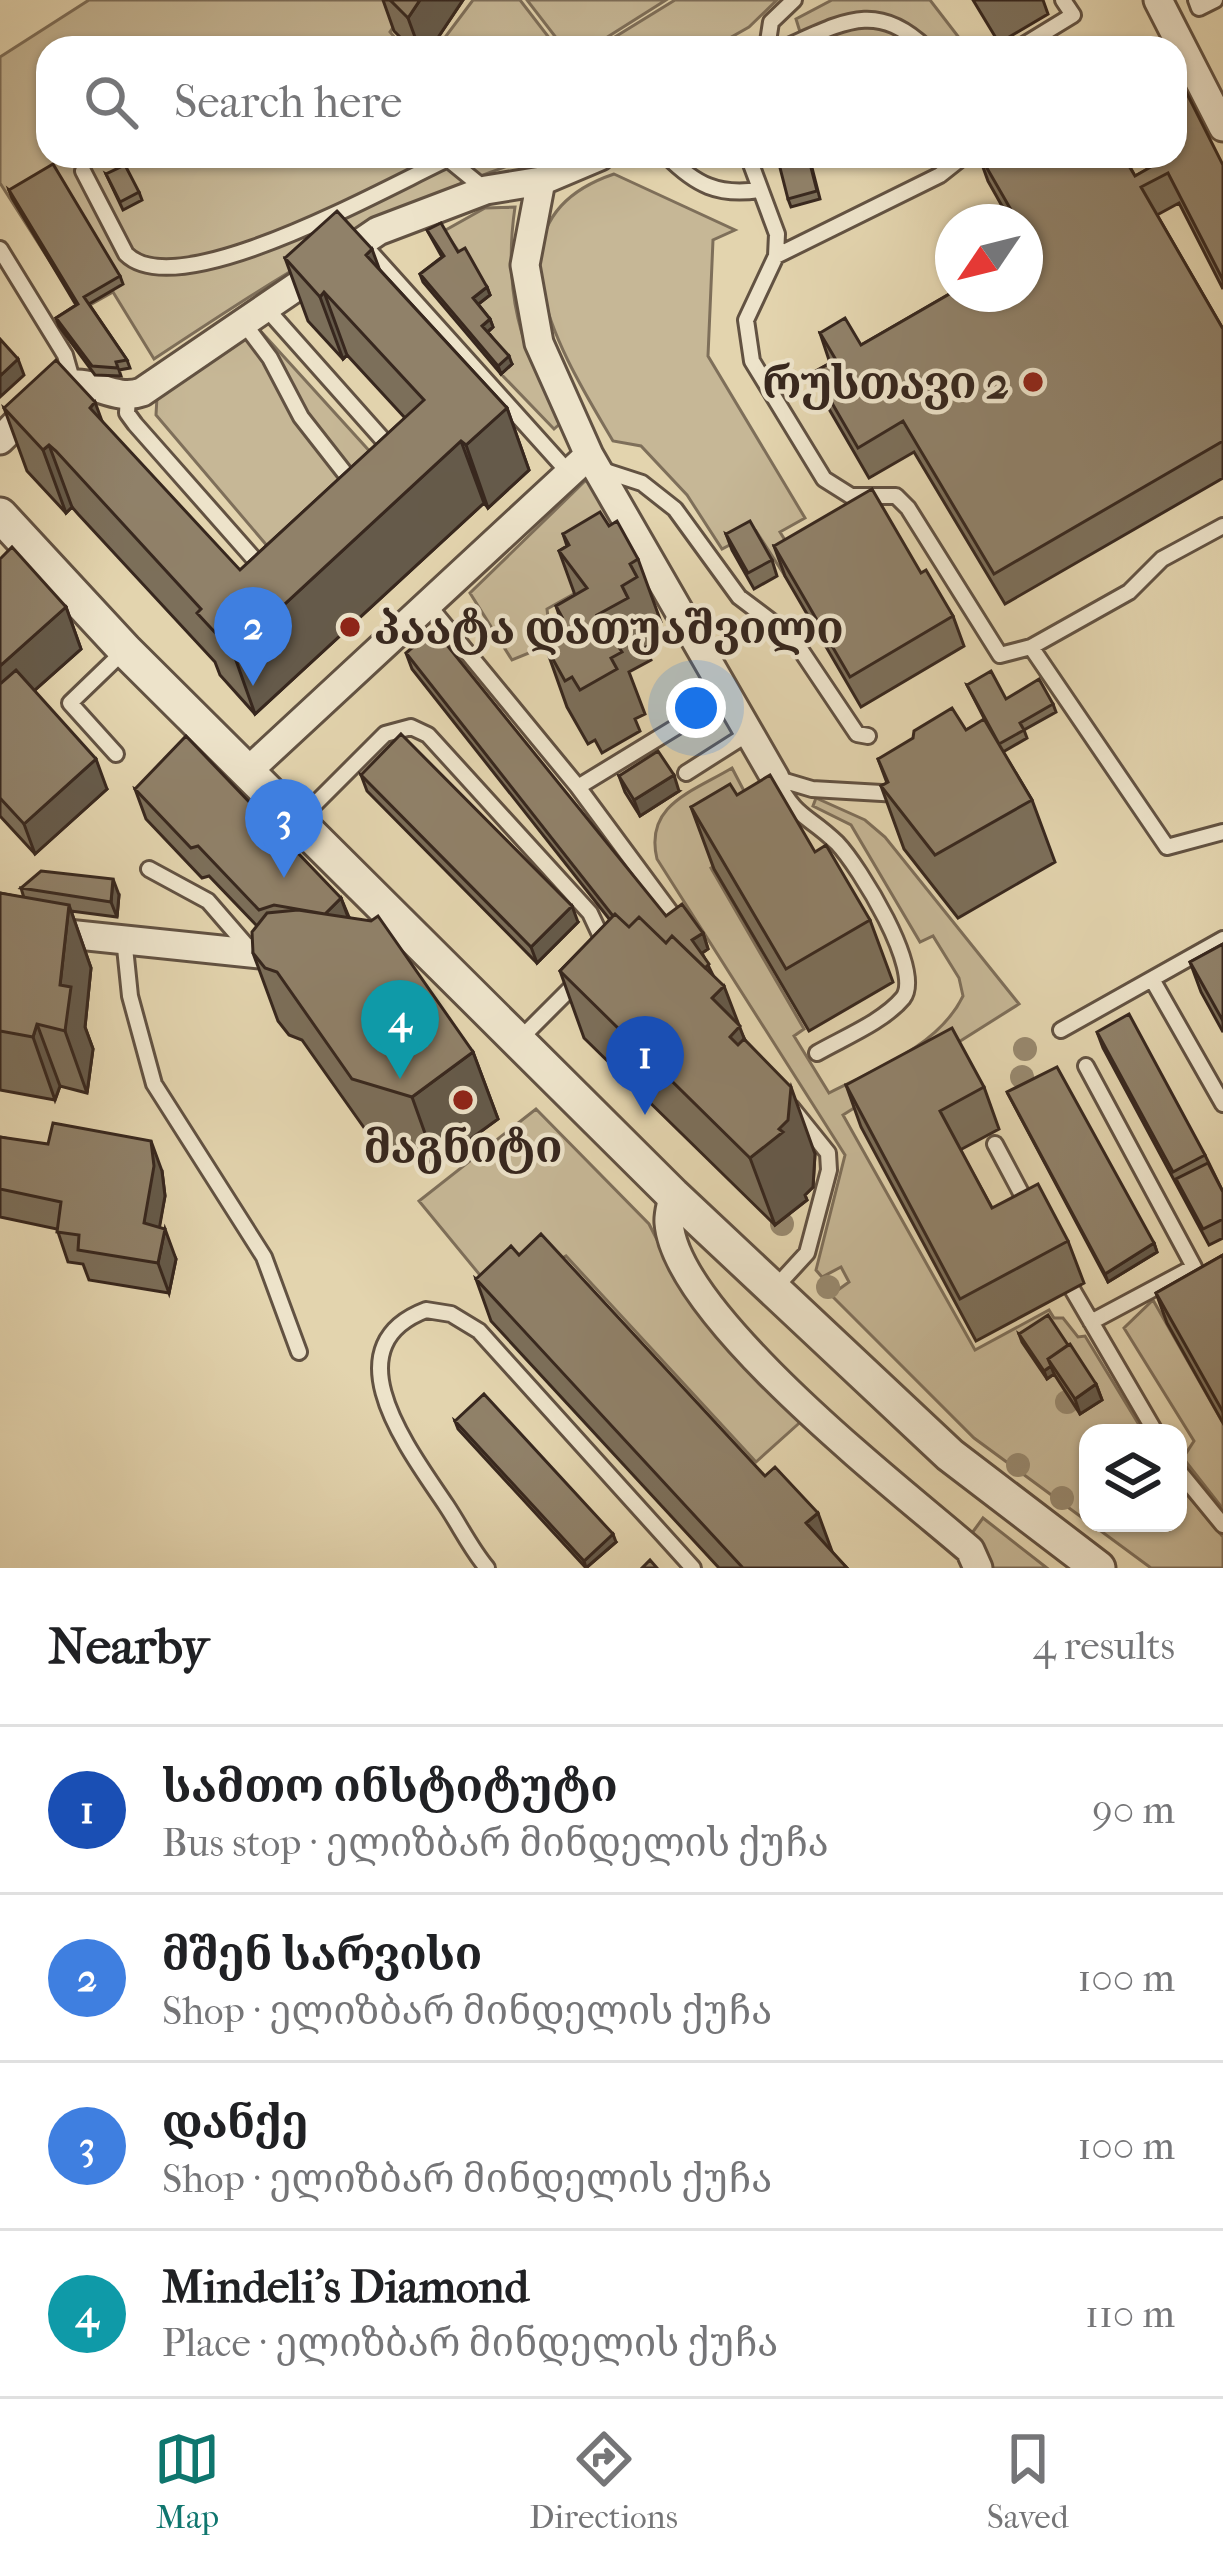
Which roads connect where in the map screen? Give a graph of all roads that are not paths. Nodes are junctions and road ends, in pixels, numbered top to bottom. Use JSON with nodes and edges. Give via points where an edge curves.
{"nodes":[{"id":1,"x":794,"y":0,"type":"edge"},
{"id":2,"x":1063,"y":0,"type":"edge"},
{"id":3,"x":1158,"y":0,"type":"edge"},
{"id":4,"x":1196,"y":0,"type":"edge"},
{"id":5,"x":1215,"y":0,"type":"edge"},
{"id":6,"x":768,"y":36,"type":"edge"},
{"id":7,"x":813,"y":36,"type":"edge"},
{"id":8,"x":916,"y":36,"type":"edge"},
{"id":9,"x":1039,"y":36,"type":"edge"},
{"id":10,"x":1176,"y":36,"type":"edge"},
{"id":11,"x":1187,"y":57,"type":"edge"},
{"id":12,"x":1223,"y":127,"type":"edge"},
{"id":13,"x":429,"y":168,"type":"edge"},
{"id":14,"x":459,"y":168,"type":"edge"},
{"id":15,"x":572,"y":168,"type":"edge"},
{"id":16,"x":680,"y":168,"type":"edge"},
{"id":17,"x":752,"y":168,"type":"edge"},
{"id":18,"x":949,"y":168,"type":"edge"},
{"id":19,"x":83,"y":170,"type":"dead end"},
{"id":20,"x":541,"y":181,"type":"junction"},
{"id":21,"x":486,"y":190,"type":"junction"},
{"id":22,"x":759,"y":190,"type":"junction"},
{"id":23,"x":361,"y":242,"type":"junction"},
{"id":24,"x":0,"y":250,"type":"edge"},
{"id":25,"x":776,"y":256,"type":"junction"},
{"id":26,"x":254,"y":314,"type":"junction"},
{"id":27,"x":73,"y":383,"type":"junction"},
{"id":28,"x":128,"y":397,"type":"junction"},
{"id":29,"x":0,"y":440,"type":"edge"},
{"id":30,"x":587,"y":466,"type":"junction"},
{"id":31,"x":398,"y":468,"type":"edge"},
{"id":32,"x":368,"y":503,"type":"edge"},
{"id":33,"x":0,"y":514,"type":"edge"},
{"id":34,"x":1223,"y":526,"type":"edge"},
{"id":35,"x":275,"y":575,"type":"edge"},
{"id":36,"x":430,"y":607,"type":"junction"},
{"id":37,"x":1031,"y":647,"type":"junction"},
{"id":38,"x":125,"y":650,"type":"junction"},
{"id":39,"x":729,"y":695,"type":"junction"},
{"id":40,"x":749,"y":733,"type":"junction"},
{"id":41,"x":868,"y":736,"type":"dead end"},
{"id":42,"x":116,"y":754,"type":"dead end"},
{"id":43,"x":248,"y":771,"type":"junction"},
{"id":44,"x":686,"y":773,"type":"dead end"},
{"id":45,"x":775,"y":778,"type":"junction"},
{"id":46,"x":578,"y":787,"type":"junction"},
{"id":47,"x":920,"y":797,"type":"edge"},
{"id":48,"x":298,"y":822,"type":"junction"},
{"id":49,"x":1223,"y":832,"type":"edge"},
{"id":50,"x":149,"y":869,"type":"dead end"},
{"id":51,"x":676,"y":921,"type":"edge"},
{"id":52,"x":0,"y":926,"type":"edge"},
{"id":53,"x":124,"y":938,"type":"junction"},
{"id":54,"x":1223,"y":939,"type":"edge"},
{"id":55,"x":253,"y":953,"type":"junction"},
{"id":56,"x":315,"y":960,"type":"edge"},
{"id":57,"x":1153,"y":981,"type":"junction"},
{"id":58,"x":1061,"y":1030,"type":"dead end"},
{"id":59,"x":518,"y":1041,"type":"junction"},
{"id":60,"x":817,"y":1053,"type":"dead end"},
{"id":61,"x":1087,"y":1066,"type":"dead end"},
{"id":62,"x":775,"y":1092,"type":"edge"},
{"id":63,"x":1223,"y":1104,"type":"edge"},
{"id":64,"x":994,"y":1144,"type":"dead end"},
{"id":65,"x":673,"y":1196,"type":"junction"},
{"id":66,"x":1042,"y":1232,"type":"edge"},
{"id":67,"x":774,"y":1288,"type":"junction"},
{"id":68,"x":1072,"y":1288,"type":"dead end"},
{"id":69,"x":1091,"y":1322,"type":"junction"},
{"id":70,"x":299,"y":1352,"type":"dead end"},
{"id":71,"x":1151,"y":1424,"type":"edge"},
{"id":72,"x":1187,"y":1481,"type":"edge"},
{"id":73,"x":1223,"y":1525,"type":"edge"},
{"id":74,"x":487,"y":1568,"type":"edge"},
{"id":75,"x":693,"y":1568,"type":"edge"},
{"id":76,"x":978,"y":1568,"type":"edge"},
{"id":77,"x":1098,"y":1568,"type":"edge"}],
"edges":[{"from":1,"to":6,"type":"lane","via":[[770,22]]},
{"from":2,"to":9,"type":"lane","via":[[1073,15]]},
{"from":3,"to":10,"type":"street"},
{"from":4,"to":5,"type":"lane","via":[[1199,8]]},
{"from":7,"to":8,"type":"lane","via":[[883,13]]},
{"from":11,"to":12,"type":"street"},
{"from":13,"to":19,"type":"lane","via":[[251,250],[164,271],[126,254]]},
{"from":14,"to":21,"type":"lane"},
{"from":15,"to":20,"type":"street"},
{"from":16,"to":22,"type":"lane","via":[[725,195]]},
{"from":17,"to":22,"type":"lane"},
{"from":18,"to":25,"type":"lane"},
{"from":20,"to":21,"type":"street"},
{"from":20,"to":30,"type":"street","via":[[525,265],[529,303]]},
{"from":21,"to":23,"type":"street"},
{"from":22,"to":25,"type":"lane","via":[[777,234]]},
{"from":23,"to":26,"type":"street"},
{"from":23,"to":30,"type":"lane"},
{"from":24,"to":27,"type":"lane","via":[[65,355]]},
{"from":25,"to":37,"type":"lane","via":[[745,338],[811,464],[851,496],[896,496],[989,643],[1000,655]]},
{"from":26,"to":28,"type":"street"},
{"from":26,"to":31,"type":"lane","via":[[391,442]]},
{"from":26,"to":32,"type":"lane","via":[[302,417]]},
{"from":27,"to":28,"type":"street"},
{"from":27,"to":29,"type":"street"},
{"from":28,"to":35,"type":"lane","via":[[134,424]]},
{"from":30,"to":36,"type":"street"},
{"from":30,"to":39,"type":"street"},
{"from":30,"to":41,"type":"lane","via":[[642,483],[675,508],[739,597],[792,638],[857,734]]},
{"from":33,"to":38,"type":"street","via":[[22,560]]},
{"from":34,"to":37,"type":"lane"},
{"from":36,"to":43,"type":"street"},
{"from":36,"to":46,"type":"lane"},
{"from":37,"to":49,"type":"lane","via":[[1167,848]]},
{"from":38,"to":42,"type":"lane","via":[[70,703]]},
{"from":38,"to":43,"type":"street"},
{"from":39,"to":40,"type":"street"},
{"from":39,"to":46,"type":"lane"},
{"from":40,"to":44,"type":"lane"},
{"from":40,"to":45,"type":"street"},
{"from":43,"to":48,"type":"street"},
{"from":45,"to":47,"type":"lane","via":[[812,789]]},
{"from":45,"to":60,"type":"lane","via":[[793,811],[839,845],[906,957],[910,982],[902,999]]},
{"from":46,"to":51,"type":"lane"},
{"from":48,"to":59,"type":"street","via":[[403,943]]},
{"from":48,"to":59,"type":"lane","via":[[385,734],[411,727],[428,735],[604,935],[597,962]]},
{"from":50,"to":55,"type":"lane","via":[[208,901]]},
{"from":52,"to":53,"type":"street"},
{"from":53,"to":55,"type":"street"},
{"from":53,"to":70,"type":"lane","via":[[154,1084],[264,1256]]},
{"from":54,"to":57,"type":"lane"},
{"from":55,"to":56,"type":"street"},
{"from":57,"to":58,"type":"lane"},
{"from":57,"to":63,"type":"lane"},
{"from":59,"to":65,"type":"street"},
{"from":61,"to":69,"type":"lane","via":[[1193,1267]]},
{"from":62,"to":67,"type":"lane","via":[[821,1142],[829,1170],[807,1252]]},
{"from":64,"to":66,"type":"lane"},
{"from":65,"to":67,"type":"street"},
{"from":65,"to":76,"type":"street","via":[[669,1222],[679,1255],[737,1336],[839,1438],[970,1550]]},
{"from":67,"to":77,"type":"street","via":[[950,1455]]},
{"from":68,"to":69,"type":"lane"},
{"from":69,"to":71,"type":"lane"},
{"from":72,"to":73,"type":"lane"},
{"from":74,"to":75,"type":"lane","via":[[381,1396],[383,1344],[426,1310],[479,1331]]}]}
